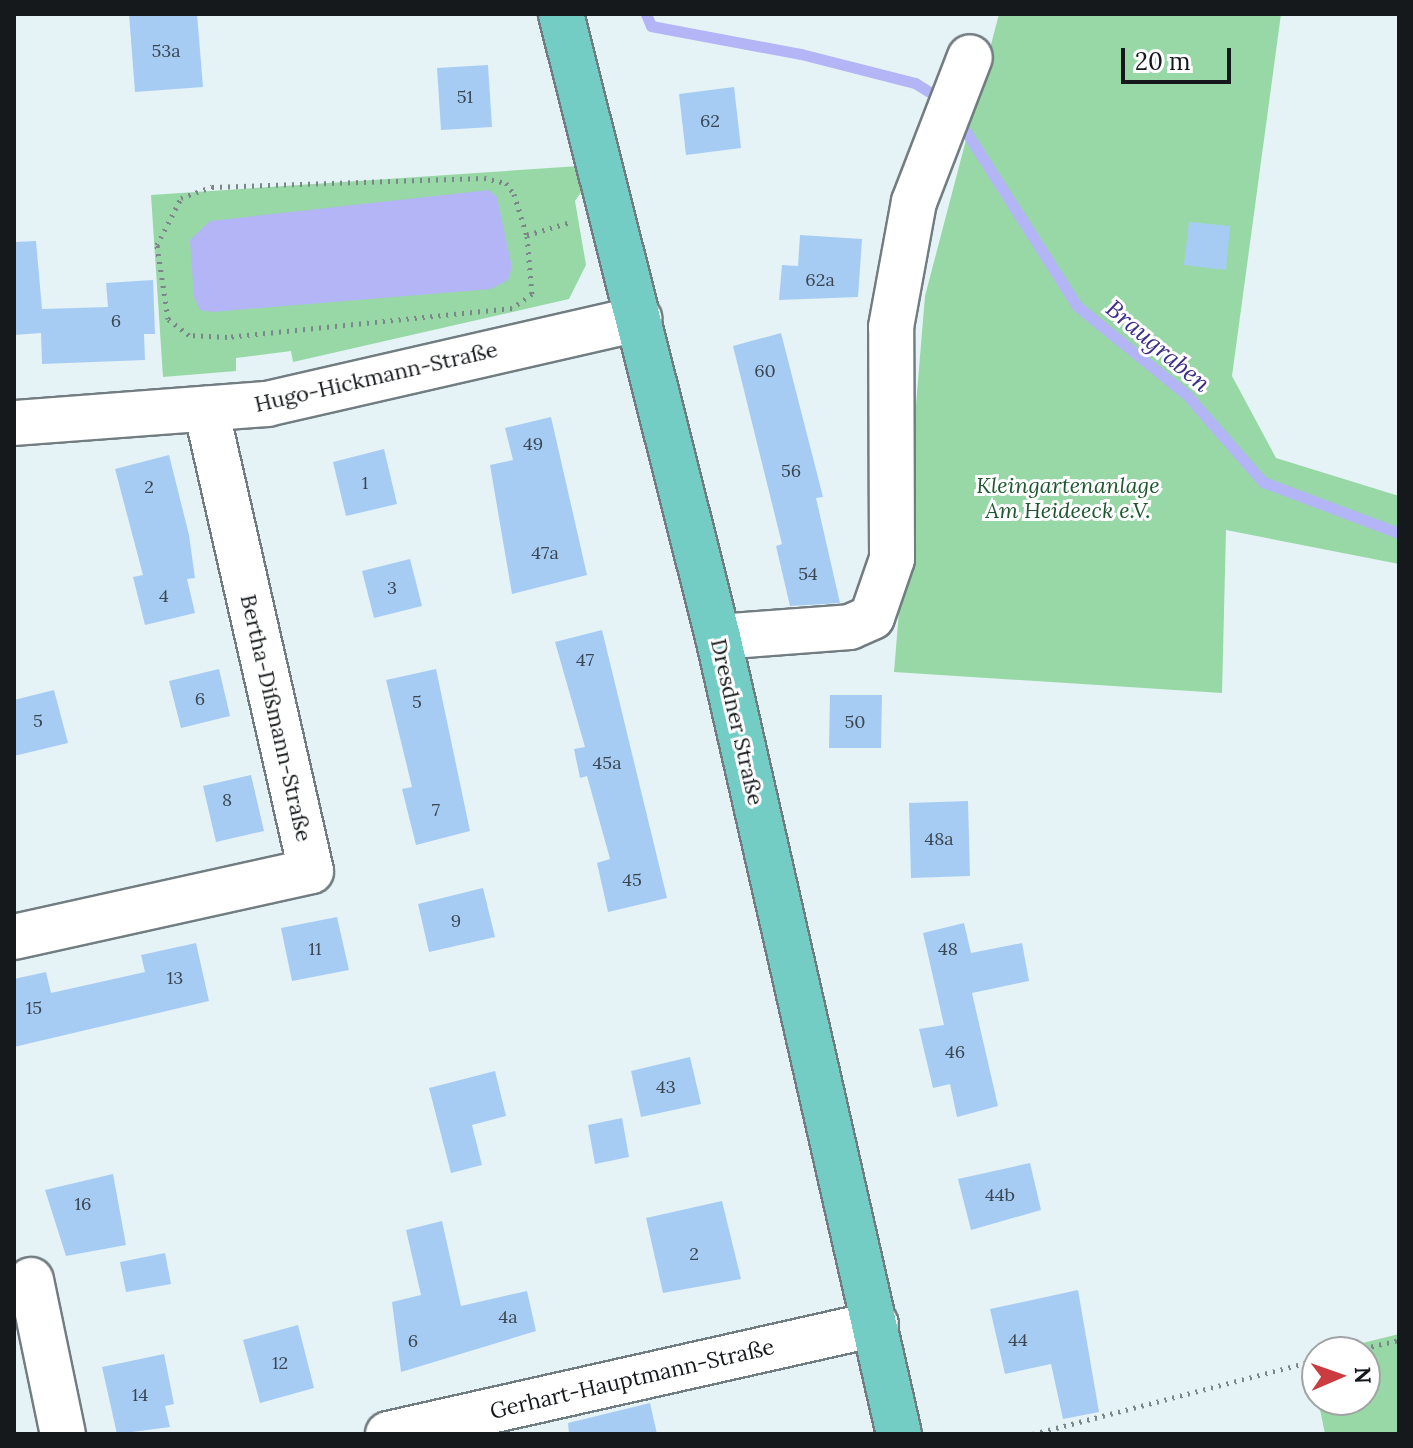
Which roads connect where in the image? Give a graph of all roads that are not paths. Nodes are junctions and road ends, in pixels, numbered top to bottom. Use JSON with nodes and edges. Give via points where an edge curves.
{"nodes":[{"id":1,"x":561,"y":14,"type":"edge"},
{"id":2,"x":970,"y":57,"type":"dead end"},
{"id":3,"x":639,"y":319,"type":"junction"},
{"id":4,"x":206,"y":409,"type":"junction"},
{"id":5,"x":14,"y":423,"type":"edge"},
{"id":6,"x":718,"y":637,"type":"junction"},
{"id":7,"x":14,"y":937,"type":"edge"},
{"id":8,"x":31,"y":1280,"type":"dead end"},
{"id":9,"x":876,"y":1324,"type":"junction"},
{"id":10,"x":63,"y":1434,"type":"edge"},
{"id":11,"x":388,"y":1434,"type":"edge"},
{"id":12,"x":899,"y":1434,"type":"edge"}],
"edges":[{"from":1,"to":3,"type":"main road","name":"Dresdner Straße"},
{"from":2,"to":6,"type":"street","via":[[914,202],[891,327],[892,559],[872,617],[850,627]]},
{"from":3,"to":4,"type":"street","name":"Hugo-Hickmann-Straße","via":[[267,404]]},
{"from":3,"to":6,"type":"main road","name":"Dresdner Straße"},
{"from":4,"to":5,"type":"street","name":"Hugo-Hickmann-Straße"},
{"from":4,"to":7,"type":"street","name":"Bertha-Dißmann-Straße","via":[[311,871]]},
{"from":6,"to":9,"type":"main road","name":"Dresdner Straße"},
{"from":8,"to":10,"type":"street"},
{"from":9,"to":11,"type":"street","name":"Gerhart-Hauptmann-Straße"},
{"from":9,"to":12,"type":"main road","name":"Dresdner Straße"}]}
